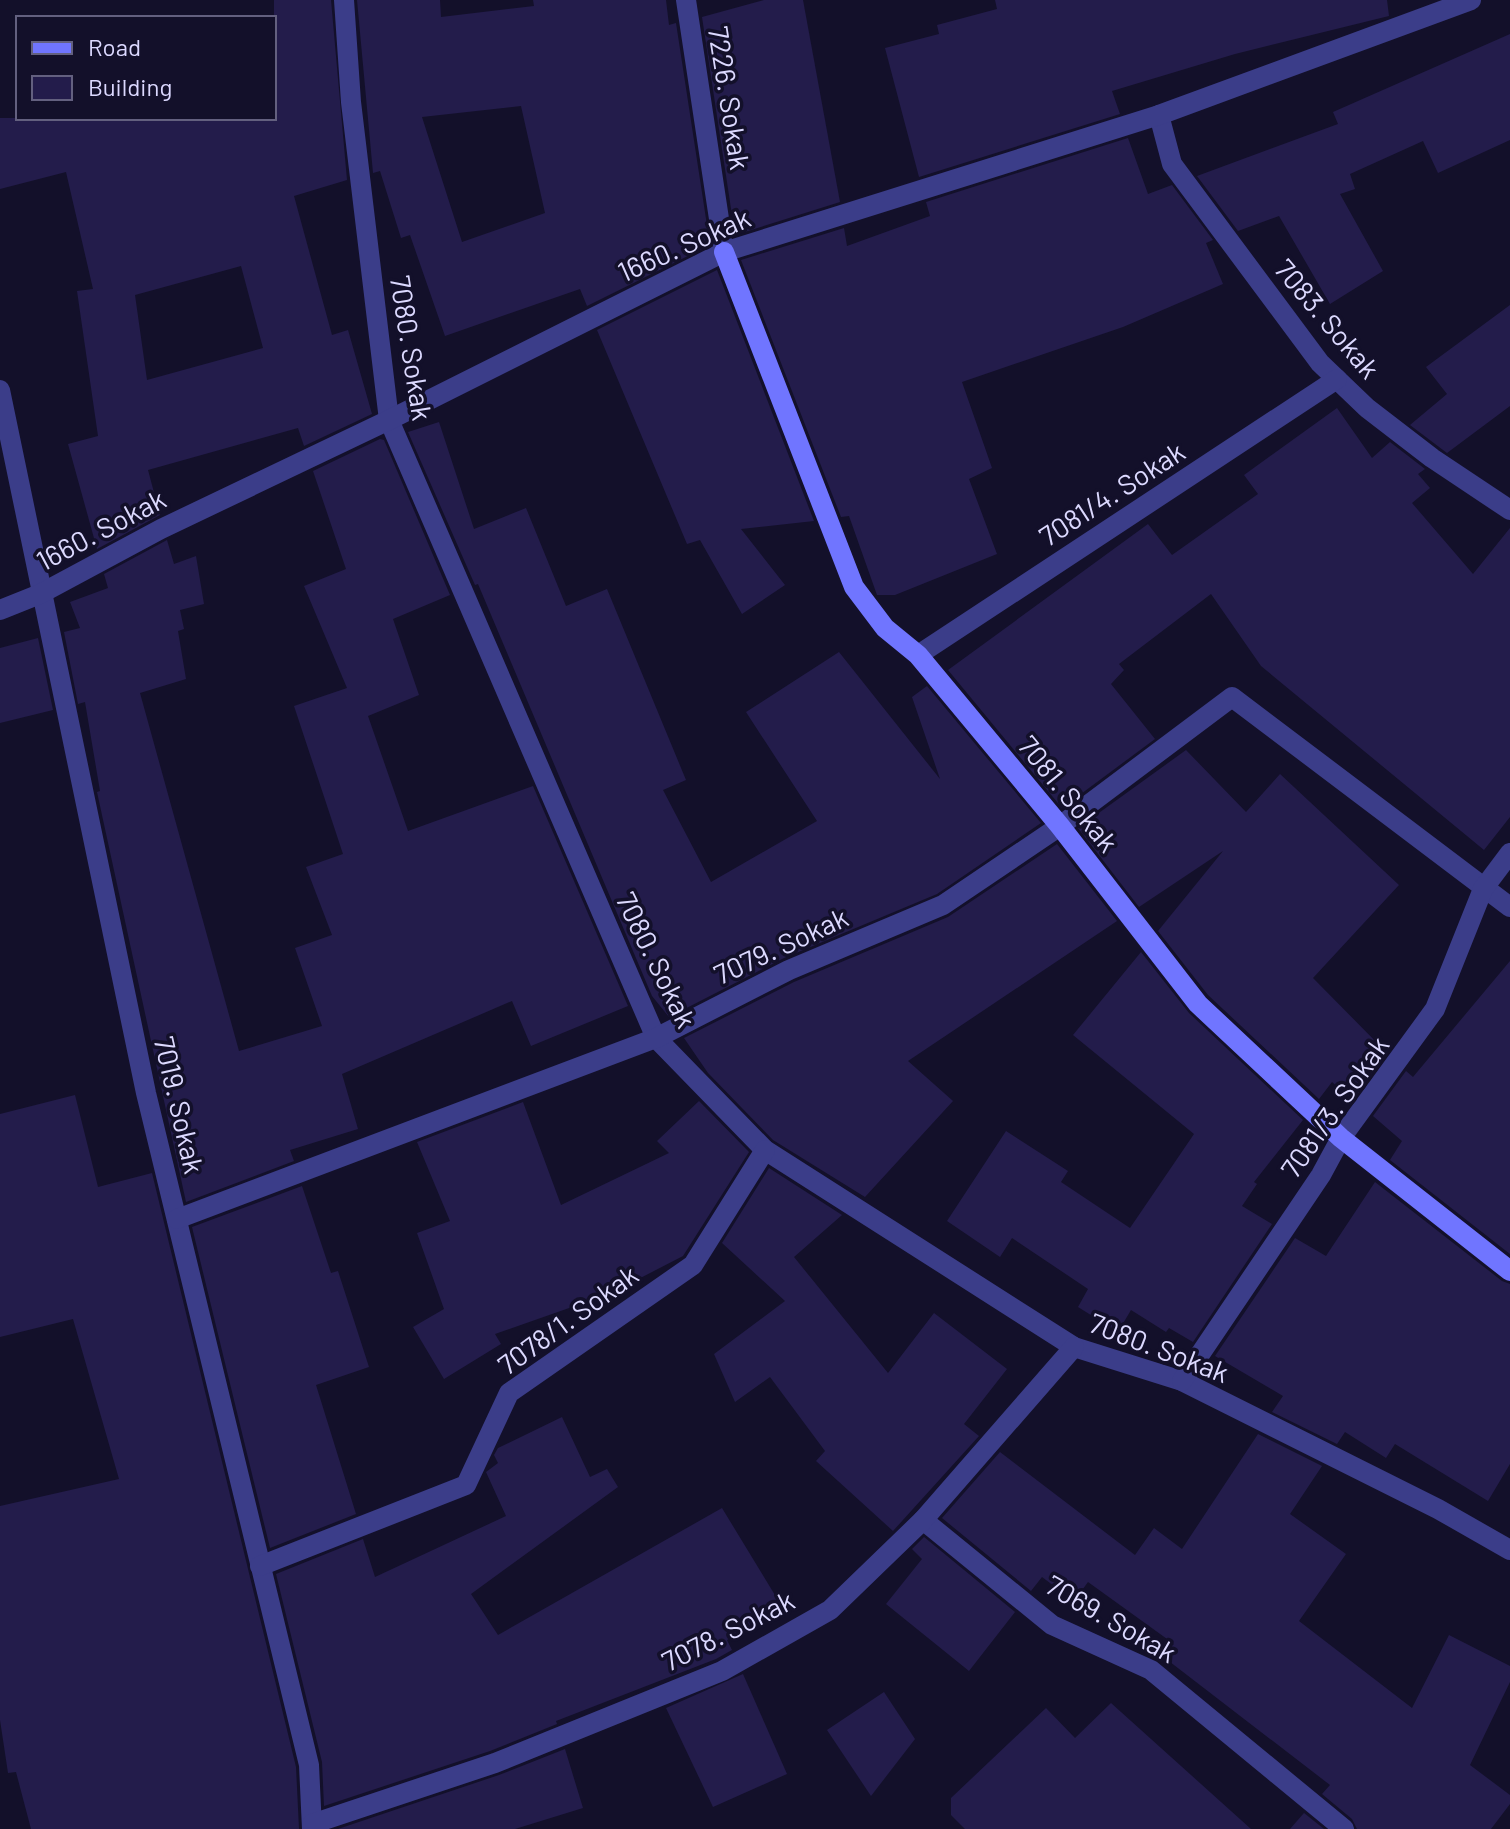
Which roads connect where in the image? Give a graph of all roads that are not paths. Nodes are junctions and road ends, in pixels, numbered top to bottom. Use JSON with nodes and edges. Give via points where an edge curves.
{"nodes":[{"id":1,"x":344,"y":0,"type":"edge"},
{"id":2,"x":686,"y":0,"type":"edge"},
{"id":3,"x":1471,"y":0,"type":"edge"},
{"id":4,"x":1159,"y":115,"type":"junction"},
{"id":5,"x":724,"y":252,"type":"junction"},
{"id":6,"x":1337,"y":379,"type":"junction"},
{"id":7,"x":0,"y":390,"type":"edge"},
{"id":8,"x":389,"y":420,"type":"junction"},
{"id":9,"x":1510,"y":510,"type":"edge"},
{"id":10,"x":40,"y":594,"type":"junction"},
{"id":11,"x":0,"y":610,"type":"edge"},
{"id":12,"x":918,"y":655,"type":"junction"},
{"id":13,"x":1060,"y":826,"type":"junction"},
{"id":14,"x":1510,"y":853,"type":"edge"},
{"id":15,"x":1483,"y":889,"type":"junction"},
{"id":16,"x":1510,"y":907,"type":"edge"},
{"id":17,"x":656,"y":1038,"type":"junction"},
{"id":18,"x":1341,"y":1138,"type":"junction"},
{"id":19,"x":765,"y":1150,"type":"junction"},
{"id":20,"x":177,"y":1219,"type":"junction"},
{"id":21,"x":1510,"y":1271,"type":"edge"},
{"id":22,"x":1074,"y":1347,"type":"junction"},
{"id":23,"x":1182,"y":1381,"type":"junction"},
{"id":24,"x":923,"y":1520,"type":"junction"},
{"id":25,"x":1510,"y":1550,"type":"edge"},
{"id":26,"x":260,"y":1566,"type":"junction"},
{"id":27,"x":312,"y":1826,"type":"edge"},
{"id":28,"x":1344,"y":1829,"type":"edge"}],
"edges":[{"from":1,"to":8,"type":"street","name":"7080. Sokak"},
{"from":2,"to":5,"type":"street","name":"7226. Sokak"},
{"from":3,"to":4,"type":"street","name":"1660. Sokak"},
{"from":4,"to":5,"type":"street","name":"1660. Sokak"},
{"from":4,"to":6,"type":"street","name":"7083. Sokak","via":[[1172,164],[1196,201]]},
{"from":5,"to":8,"type":"street","name":"1660. Sokak"},
{"from":5,"to":12,"type":"street","name":"7081. Sokak","via":[[854,587],[885,628]]},
{"from":6,"to":9,"type":"street","name":"7083. Sokak","via":[[1432,458]]},
{"from":6,"to":12,"type":"street","name":"7081/4. Sokak"},
{"from":7,"to":10,"type":"street","name":"7019. Sokak"},
{"from":8,"to":10,"type":"street","name":"1660. Sokak","via":[[161,529]]},
{"from":8,"to":17,"type":"street","name":"7080. Sokak"},
{"from":10,"to":11,"type":"street","name":"1660. Sokak"},
{"from":10,"to":20,"type":"street","name":"7019. Sokak"},
{"from":12,"to":13,"type":"street","name":"7081. Sokak"},
{"from":13,"to":15,"type":"street","name":"7079. Sokak","via":[[1232,697]]},
{"from":13,"to":17,"type":"street","name":"7079. Sokak","via":[[943,905],[789,970]]},
{"from":13,"to":18,"type":"street","name":"7081. Sokak","via":[[1198,1004]]},
{"from":14,"to":15,"type":"street","name":"7081/3. Sokak"},
{"from":15,"to":16,"type":"street"},
{"from":15,"to":18,"type":"street","name":"7081/3. Sokak","via":[[1435,1009]]},
{"from":17,"to":19,"type":"street","name":"7080. Sokak"},
{"from":17,"to":20,"type":"street","name":"7079. Sokak"},
{"from":18,"to":21,"type":"street","name":"7081. Sokak"},
{"from":18,"to":23,"type":"street","name":"7081/3. Sokak"},
{"from":19,"to":22,"type":"street","name":"7080. Sokak"},
{"from":19,"to":26,"type":"street","name":"7078/1. Sokak","via":[[693,1265],[509,1393],[466,1485]]},
{"from":20,"to":26,"type":"street","name":"7019. Sokak"},
{"from":22,"to":23,"type":"street","name":"7080. Sokak"},
{"from":22,"to":24,"type":"street","name":"7078. Sokak"},
{"from":23,"to":25,"type":"street","name":"7080. Sokak"},
{"from":24,"to":27,"type":"street","name":"7078. Sokak","via":[[830,1610],[722,1671],[495,1763]]},
{"from":24,"to":28,"type":"street","name":"7069. Sokak","via":[[1052,1625],[1151,1670]]},
{"from":26,"to":27,"type":"street","name":"7019. Sokak","via":[[309,1765]]}]}
